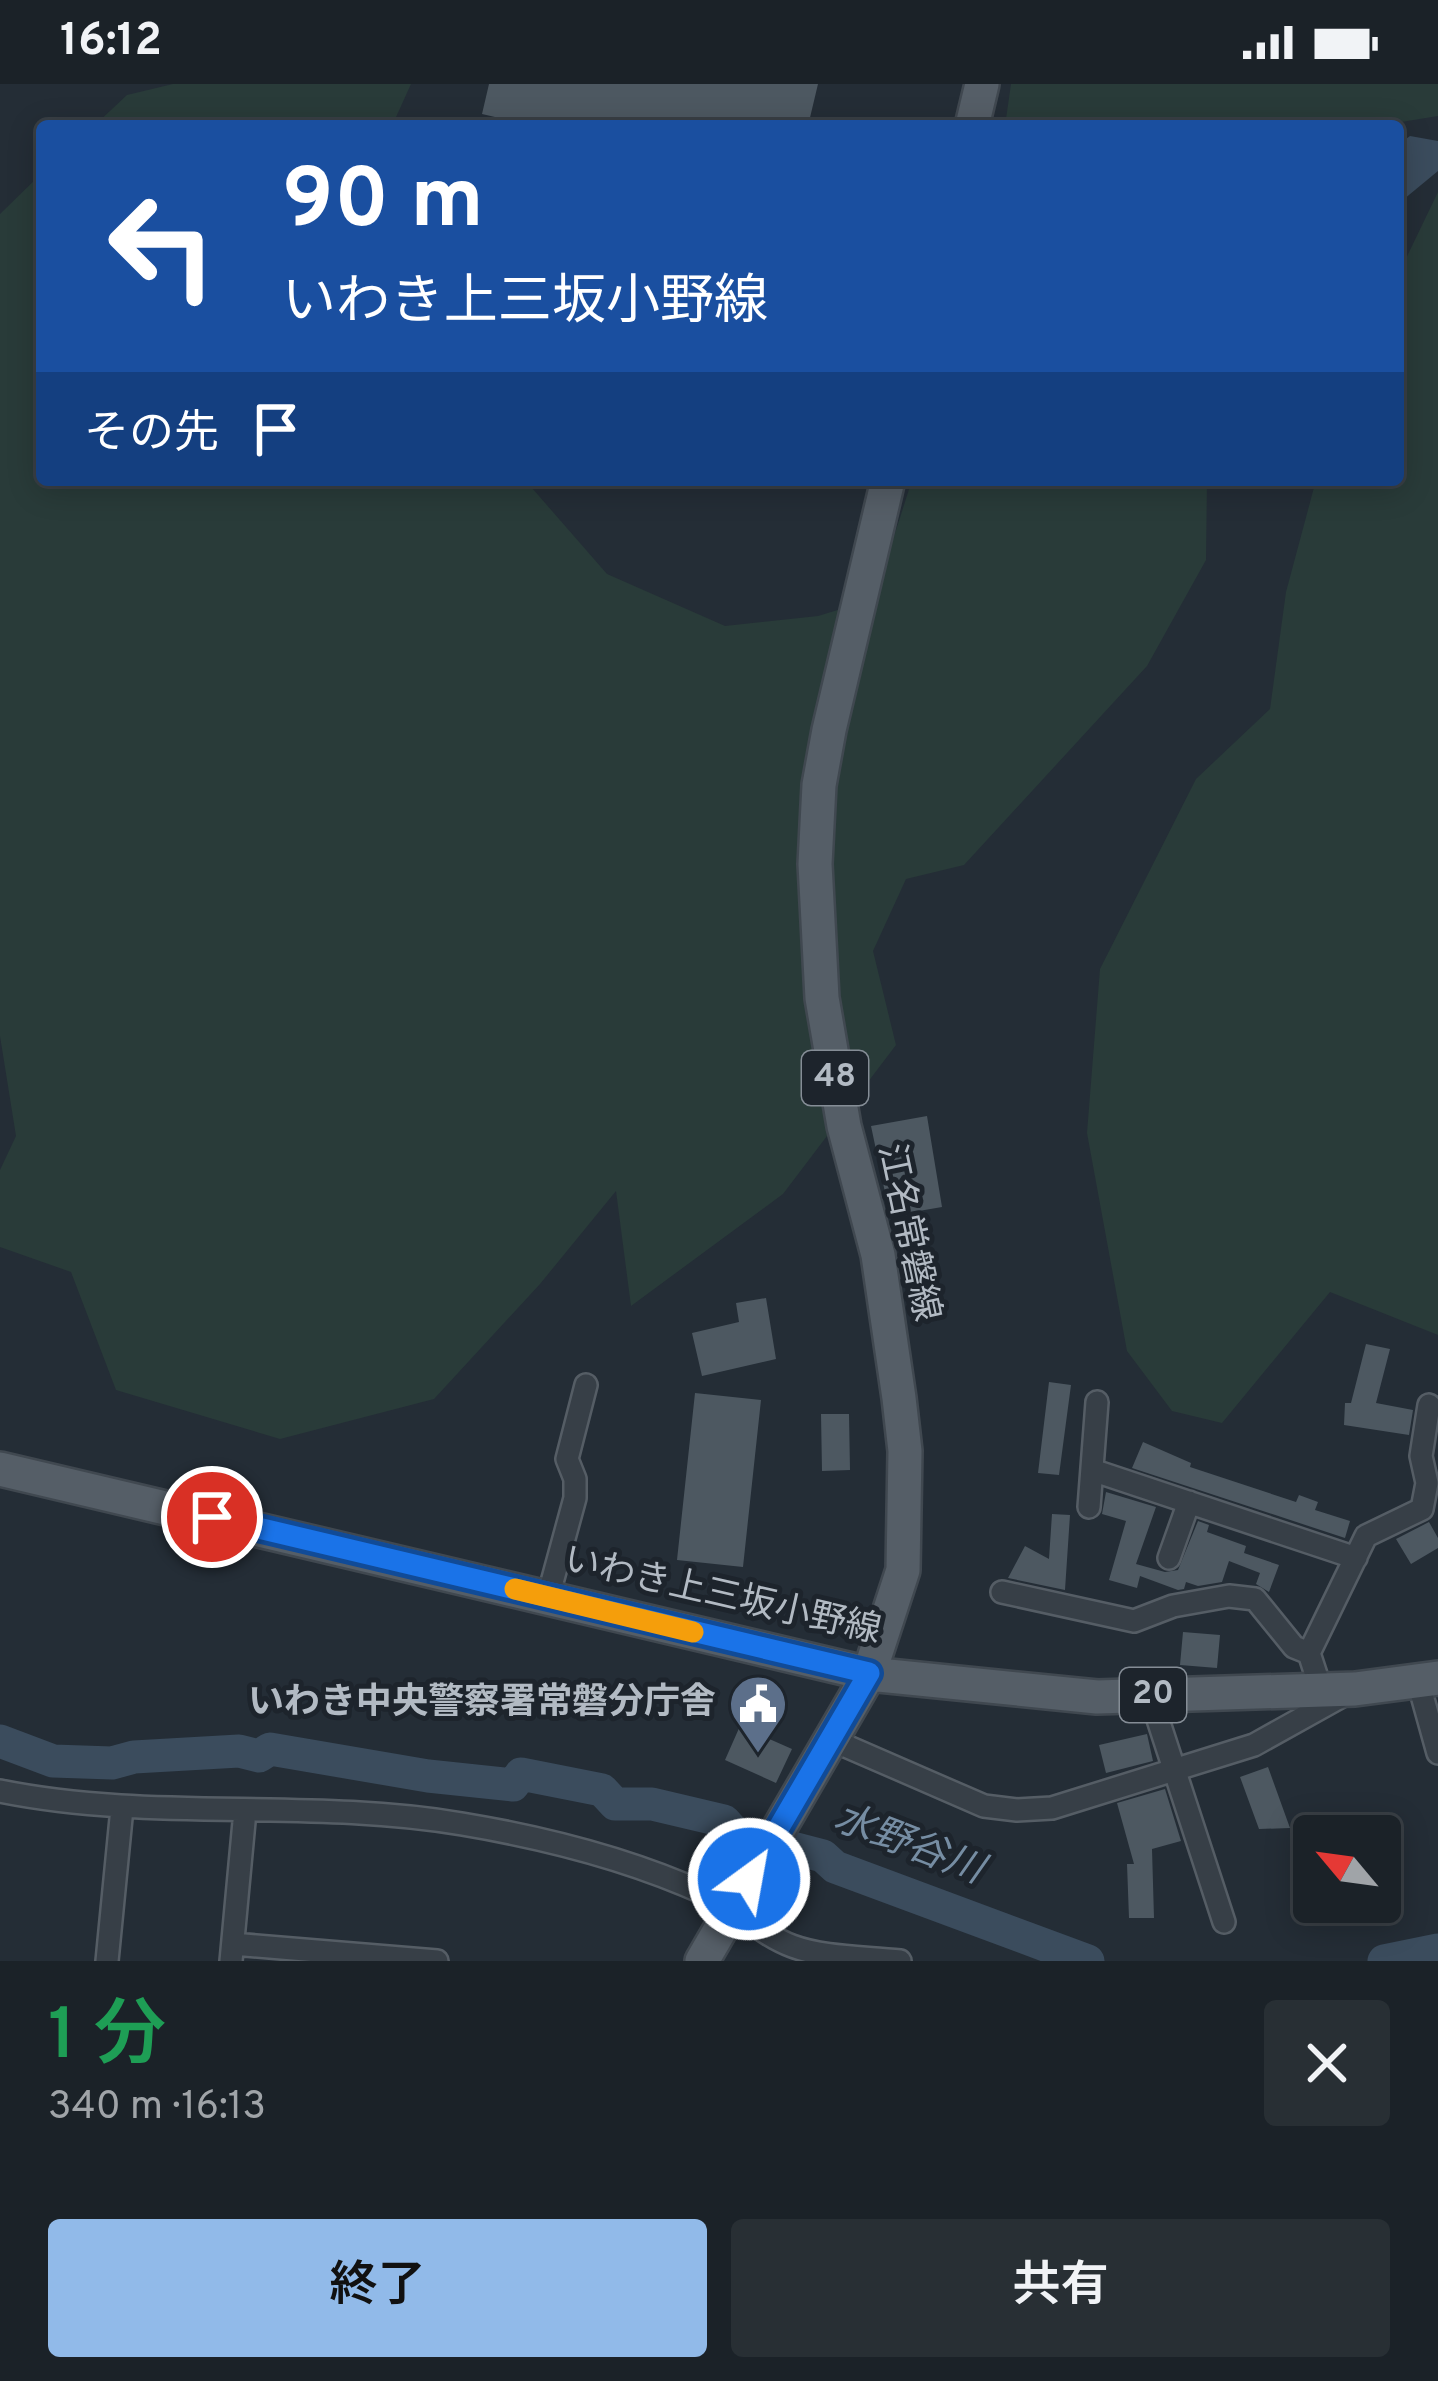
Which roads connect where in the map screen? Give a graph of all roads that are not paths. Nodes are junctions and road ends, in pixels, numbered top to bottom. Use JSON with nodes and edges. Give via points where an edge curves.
{"nodes":[{"id":1,"x":982,"y":84,"type":"edge"},
{"id":2,"x":973,"y":120,"type":"edge"},
{"id":3,"x":887,"y":486,"type":"edge"},
{"id":4,"x":586,"y":1385,"type":"dead end"},
{"id":5,"x":1097,"y":1402,"type":"dead end"},
{"id":6,"x":1429,"y":1405,"type":"dead end"},
{"id":7,"x":0,"y":1469,"type":"edge"},
{"id":8,"x":1092,"y":1470,"type":"junction"},
{"id":9,"x":1189,"y":1502,"type":"junction"},
{"id":10,"x":1089,"y":1507,"type":"dead end"},
{"id":11,"x":1430,"y":1507,"type":"edge"},
{"id":12,"x":1168,"y":1558,"type":"dead end"},
{"id":13,"x":1356,"y":1558,"type":"junction"},
{"id":14,"x":1002,"y":1592,"type":"dead end"},
{"id":15,"x":548,"y":1597,"type":"junction"},
{"id":16,"x":1309,"y":1653,"type":"junction"},
{"id":17,"x":869,"y":1673,"type":"junction"},
{"id":18,"x":1428,"y":1680,"type":"edge"},
{"id":19,"x":1338,"y":1689,"type":"junction"},
{"id":20,"x":1150,"y":1695,"type":"junction"},
{"id":21,"x":832,"y":1740,"type":"junction"},
{"id":22,"x":1438,"y":1753,"type":"edge"},
{"id":23,"x":1174,"y":1768,"type":"junction"},
{"id":24,"x":0,"y":1791,"type":"edge"},
{"id":25,"x":122,"y":1808,"type":"junction"},
{"id":26,"x":244,"y":1811,"type":"junction"},
{"id":27,"x":732,"y":1910,"type":"junction"},
{"id":28,"x":1224,"y":1922,"type":"dead end"},
{"id":29,"x":707,"y":1950,"type":"edge"},
{"id":30,"x":232,"y":1952,"type":"edge"},
{"id":31,"x":107,"y":1961,"type":"edge"},
{"id":32,"x":437,"y":1961,"type":"edge"},
{"id":33,"x":900,"y":1961,"type":"edge"}],
"edges":[{"from":1,"to":2,"type":"main road"},
{"from":3,"to":17,"type":"main road","name":"江名常磐線","number":"48","via":[[829,730],[815,864],[822,998],[878,1255],[904,1451],[903,1570]]},
{"from":4,"to":15,"type":"street","via":[[567,1460],[575,1498]]},
{"from":5,"to":8,"type":"street"},
{"from":6,"to":11,"type":"street","via":[[1420,1456]]},
{"from":7,"to":15,"type":"main road","name":"いわき上三坂小野線","number":"20"},
{"from":8,"to":9,"type":"street"},
{"from":8,"to":10,"type":"street"},
{"from":9,"to":12,"type":"street"},
{"from":9,"to":13,"type":"street"},
{"from":11,"to":13,"type":"street","via":[[1366,1536]]},
{"from":13,"to":16,"type":"street"},
{"from":14,"to":16,"type":"street","via":[[1134,1621],[1192,1602],[1255,1599],[1294,1647]]},
{"from":15,"to":17,"type":"main road","name":"いわき上三坂小野線","number":"20"},
{"from":16,"to":19,"type":"street"},
{"from":17,"to":20,"type":"main road","name":"いわき上三坂小野線","number":"20","via":[[1097,1697]]},
{"from":17,"to":21,"type":"main road","name":"江名常磐線","number":"48"},
{"from":18,"to":19,"type":"main road","name":"いわき上三坂小野線","number":"20"},
{"from":18,"to":22,"type":"street"},
{"from":19,"to":20,"type":"main road","name":"いわき上三坂小野線","number":"20"},
{"from":19,"to":23,"type":"street","via":[[1254,1745]]},
{"from":20,"to":23,"type":"street"},
{"from":21,"to":23,"type":"street","via":[[956,1796],[1017,1810],[1052,1808]]},
{"from":21,"to":27,"type":"main road","name":"江名常磐線","number":"48"},
{"from":23,"to":28,"type":"street"},
{"from":24,"to":25,"type":"street"},
{"from":25,"to":26,"type":"street"},
{"from":25,"to":31,"type":"street"},
{"from":26,"to":27,"type":"street","via":[[340,1810],[480,1828],[627,1863]]},
{"from":26,"to":30,"type":"street"},
{"from":27,"to":29,"type":"main road","name":"江名常磐線","number":"48"},
{"from":27,"to":33,"type":"street","via":[[790,1946]]},
{"from":30,"to":32,"type":"street"}]}
